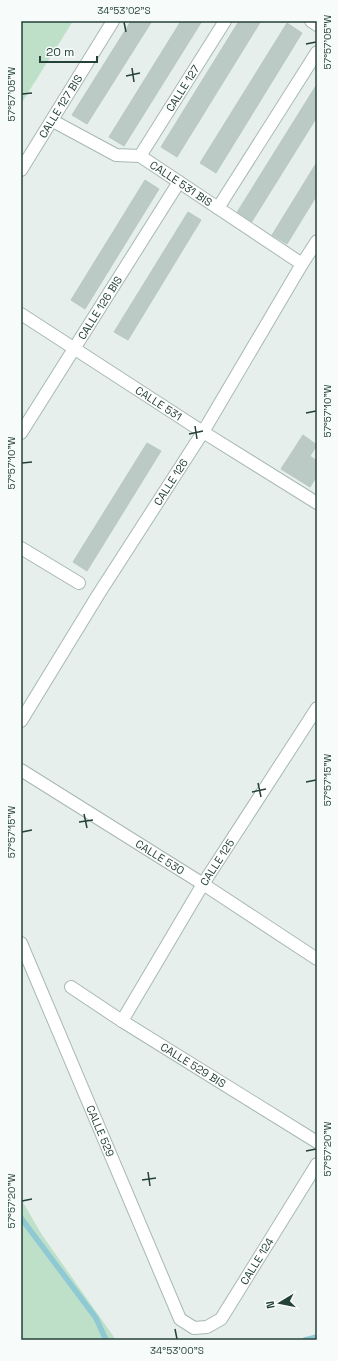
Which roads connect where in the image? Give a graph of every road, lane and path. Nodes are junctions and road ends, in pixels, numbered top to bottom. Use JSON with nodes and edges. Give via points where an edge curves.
{"nodes":[{"id":1,"x":113,"y":21,"type":"edge"},
{"id":2,"x":225,"y":21,"type":"edge"},
{"id":3,"x":311,"y":21,"type":"edge"},
{"id":4,"x":317,"y":25,"type":"edge"},
{"id":5,"x":317,"y":52,"type":"edge"},
{"id":6,"x":53,"y":120,"type":"junction"},
{"id":7,"x":140,"y":156,"type":"junction"},
{"id":8,"x":21,"y":170,"type":"edge"},
{"id":9,"x":180,"y":182,"type":"junction"},
{"id":10,"x":218,"y":208,"type":"junction"},
{"id":11,"x":317,"y":241,"type":"edge"},
{"id":12,"x":302,"y":264,"type":"junction"},
{"id":13,"x":21,"y":314,"type":"edge"},
{"id":14,"x":74,"y":349,"type":"junction"},
{"id":15,"x":203,"y":432,"type":"junction"},
{"id":16,"x":21,"y":433,"type":"edge"},
{"id":17,"x":317,"y":503,"type":"edge"},
{"id":18,"x":21,"y":548,"type":"edge"},
{"id":19,"x":79,"y":583,"type":"dead end"},
{"id":20,"x":317,"y":708,"type":"edge"},
{"id":21,"x":21,"y":721,"type":"edge"},
{"id":22,"x":21,"y":770,"type":"edge"},
{"id":23,"x":203,"y":884,"type":"junction"},
{"id":24,"x":21,"y":943,"type":"edge"},
{"id":25,"x":317,"y":959,"type":"edge"},
{"id":26,"x":71,"y":987,"type":"dead end"},
{"id":27,"x":122,"y":1021,"type":"junction"},
{"id":28,"x":317,"y":1142,"type":"edge"},
{"id":29,"x":317,"y":1164,"type":"edge"},
{"id":30,"x":180,"y":1319,"type":"joint"}],
"edges":[{"from":1,"to":6,"type":"street","name":"CALLE 127 BIS"},
{"from":2,"to":7,"type":"street","name":"CALLE 127"},
{"from":3,"to":4,"type":"street"},
{"from":5,"to":10,"type":"street"},
{"from":6,"to":7,"type":"street","name":"CALLE 531 BIS","via":[[116,155]]},
{"from":6,"to":8,"type":"street","name":"CALLE 127 BIS"},
{"from":7,"to":9,"type":"street","name":"CALLE 531 BIS"},
{"from":9,"to":10,"type":"street","name":"CALLE 531 BIS"},
{"from":9,"to":14,"type":"street","name":"CALLE 126 BIS"},
{"from":10,"to":12,"type":"street","name":"CALLE 531 BIS"},
{"from":11,"to":12,"type":"street","name":"CALLE 126"},
{"from":12,"to":15,"type":"street","name":"CALLE 126"},
{"from":13,"to":14,"type":"street","name":"CALLE 531"},
{"from":14,"to":15,"type":"street","name":"CALLE 531"},
{"from":14,"to":16,"type":"street","name":"CALLE 126 BIS"},
{"from":15,"to":17,"type":"street","name":"CALLE 531"},
{"from":15,"to":21,"type":"street","name":"CALLE 126"},
{"from":18,"to":19,"type":"street"},
{"from":20,"to":23,"type":"street","name":"CALLE 125"},
{"from":22,"to":23,"type":"street","name":"CALLE 530"},
{"from":23,"to":25,"type":"street","name":"CALLE 530"},
{"from":23,"to":27,"type":"street","name":"CALLE 125"},
{"from":24,"to":30,"type":"street","name":"CALLE 529"},
{"from":26,"to":27,"type":"street","name":"CALLE 529 BIS"},
{"from":27,"to":28,"type":"street","name":"CALLE 529 BIS"},
{"from":29,"to":30,"type":"street","name":"CALLE 124","via":[[221,1319],[207,1327],[194,1328]]}]}
